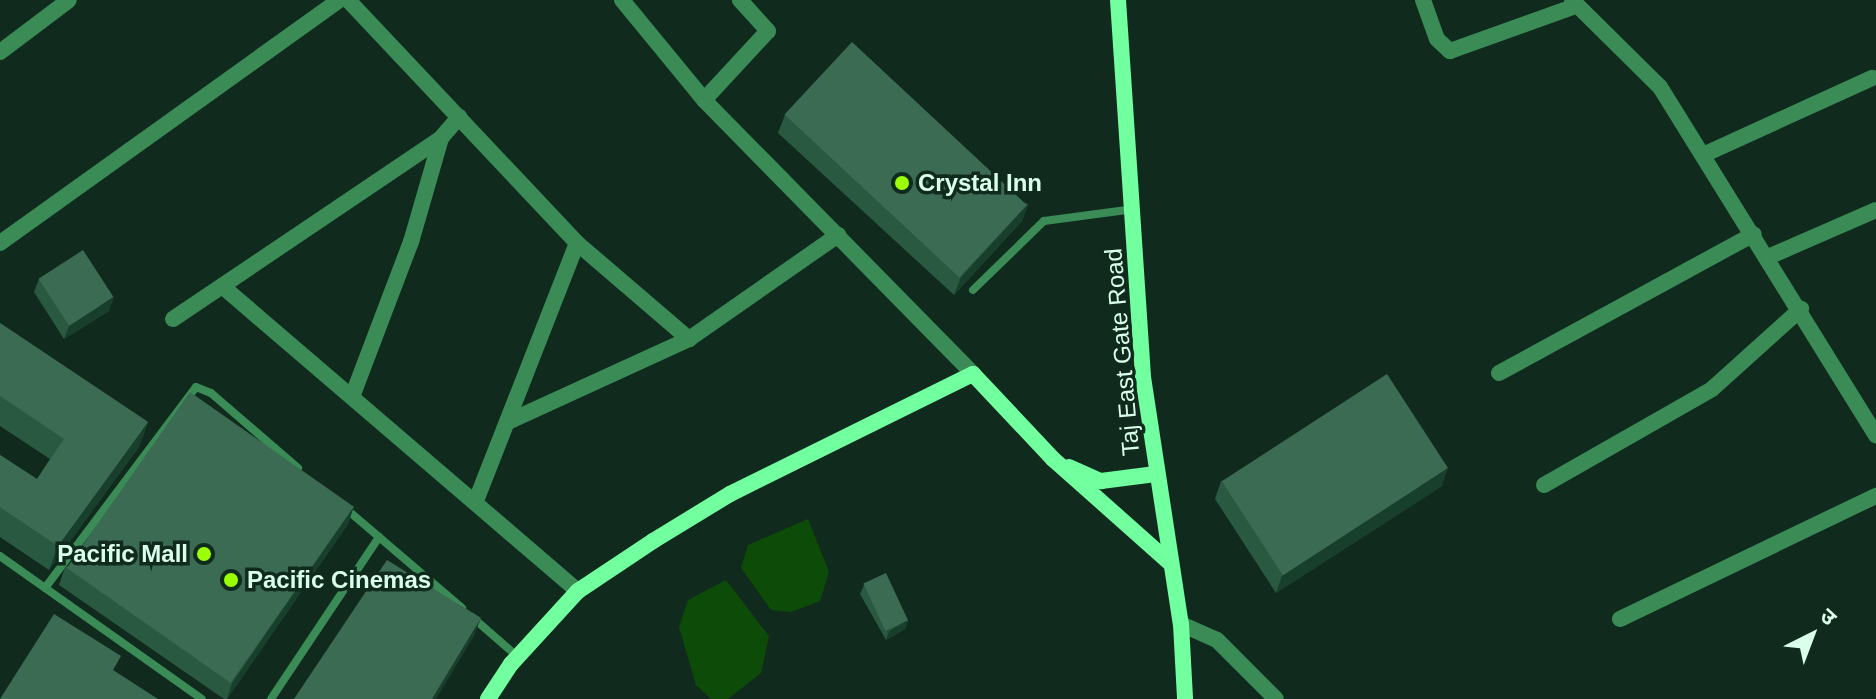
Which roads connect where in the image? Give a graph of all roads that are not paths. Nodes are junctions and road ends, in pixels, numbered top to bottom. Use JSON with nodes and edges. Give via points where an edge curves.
{"nodes":[{"id":1,"x":69,"y":0,"type":"edge"},
{"id":2,"x":339,"y":0,"type":"edge"},
{"id":3,"x":348,"y":0,"type":"edge"},
{"id":4,"x":622,"y":0,"type":"edge"},
{"id":5,"x":740,"y":0,"type":"edge"},
{"id":6,"x":1118,"y":0,"type":"edge"},
{"id":7,"x":1423,"y":0,"type":"edge"},
{"id":8,"x":1574,"y":3,"type":"edge"},
{"id":9,"x":0,"y":52,"type":"edge"},
{"id":10,"x":1872,"y":78,"type":"dead end"},
{"id":11,"x":704,"y":100,"type":"junction"},
{"id":12,"x":459,"y":117,"type":"junction"},
{"id":13,"x":441,"y":138,"type":"junction"},
{"id":14,"x":1703,"y":155,"type":"junction"},
{"id":15,"x":1135,"y":209,"type":"junction"},
{"id":16,"x":1876,"y":210,"type":"edge"},
{"id":17,"x":1754,"y":234,"type":"junction"},
{"id":18,"x":838,"y":235,"type":"junction"},
{"id":19,"x":0,"y":243,"type":"edge"},
{"id":20,"x":577,"y":243,"type":"junction"},
{"id":21,"x":1768,"y":257,"type":"junction"},
{"id":22,"x":222,"y":286,"type":"junction"},
{"id":23,"x":973,"y":290,"type":"dead end"},
{"id":24,"x":1801,"y":309,"type":"junction"},
{"id":25,"x":173,"y":319,"type":"dead end"},
{"id":26,"x":689,"y":339,"type":"junction"},
{"id":27,"x":1499,"y":373,"type":"dead end"},
{"id":28,"x":973,"y":374,"type":"junction"},
{"id":29,"x":352,"y":397,"type":"junction"},
{"id":30,"x":510,"y":421,"type":"junction"},
{"id":31,"x":1876,"y":435,"type":"edge"},
{"id":32,"x":1053,"y":459,"type":"junction"},
{"id":33,"x":1156,"y":474,"type":"junction"},
{"id":34,"x":307,"y":476,"type":"edge"},
{"id":35,"x":1544,"y":485,"type":"dead end"},
{"id":36,"x":331,"y":496,"type":"edge"},
{"id":37,"x":1876,"y":496,"type":"edge"},
{"id":38,"x":475,"y":503,"type":"junction"},
{"id":39,"x":379,"y":537,"type":"junction"},
{"id":40,"x":0,"y":556,"type":"edge"},
{"id":41,"x":1169,"y":562,"type":"junction"},
{"id":42,"x":45,"y":588,"type":"junction"},
{"id":43,"x":578,"y":591,"type":"junction"},
{"id":44,"x":1620,"y":619,"type":"dead end"},
{"id":45,"x":1181,"y":624,"type":"junction"},
{"id":46,"x":518,"y":657,"type":"junction"},
{"id":47,"x":202,"y":699,"type":"edge"},
{"id":48,"x":271,"y":699,"type":"edge"},
{"id":49,"x":488,"y":699,"type":"edge"},
{"id":50,"x":1185,"y":699,"type":"edge"},
{"id":51,"x":1276,"y":699,"type":"edge"}],
"edges":[{"from":1,"to":9,"type":"street"},
{"from":2,"to":19,"type":"street"},
{"from":3,"to":12,"type":"street"},
{"from":4,"to":11,"type":"street"},
{"from":5,"to":11,"type":"street","via":[[768,31]]},
{"from":6,"to":15,"type":"main road","name":"Taj East Gate Road"},
{"from":7,"to":8,"type":"street","via":[[1437,39],[1450,51]]},
{"from":8,"to":14,"type":"street","via":[[1660,87]]},
{"from":10,"to":14,"type":"street"},
{"from":11,"to":18,"type":"street"},
{"from":12,"to":13,"type":"street"},
{"from":12,"to":20,"type":"street"},
{"from":13,"to":22,"type":"street"},
{"from":13,"to":29,"type":"street","via":[[411,242]]},
{"from":14,"to":17,"type":"street"},
{"from":15,"to":23,"type":"lane","via":[[1044,221]]},
{"from":15,"to":33,"type":"main road","name":"Taj East Gate Road","via":[[1143,377]]},
{"from":16,"to":21,"type":"street"},
{"from":17,"to":21,"type":"street"},
{"from":17,"to":27,"type":"street"},
{"from":18,"to":26,"type":"street"},
{"from":18,"to":28,"type":"street"},
{"from":20,"to":26,"type":"street"},
{"from":20,"to":30,"type":"street"},
{"from":21,"to":24,"type":"street"},
{"from":22,"to":25,"type":"street"},
{"from":22,"to":29,"type":"street"},
{"from":24,"to":31,"type":"street"},
{"from":24,"to":35,"type":"street","via":[[1712,389]]},
{"from":26,"to":30,"type":"street"},
{"from":28,"to":32,"type":"main road"},
{"from":28,"to":43,"type":"main road","via":[[730,494]]},
{"from":29,"to":38,"type":"street"},
{"from":30,"to":38,"type":"street"},
{"from":32,"to":33,"type":"main road","via":[[1101,481]]},
{"from":32,"to":41,"type":"main road"},
{"from":33,"to":41,"type":"main road","name":"Taj East Gate Road"},
{"from":34,"to":42,"type":"lane","via":[[211,393],[196,387]]},
{"from":36,"to":39,"type":"lane"},
{"from":37,"to":44,"type":"street"},
{"from":38,"to":43,"type":"street"},
{"from":39,"to":46,"type":"lane"},
{"from":39,"to":48,"type":"lane"},
{"from":40,"to":42,"type":"lane"},
{"from":41,"to":45,"type":"main road","name":"Taj East Gate Road"},
{"from":42,"to":47,"type":"lane"},
{"from":43,"to":46,"type":"main road"},
{"from":45,"to":50,"type":"main road","name":"Taj East Gate Road"},
{"from":45,"to":51,"type":"street","via":[[1217,640]]},
{"from":46,"to":49,"type":"main road"}]}
